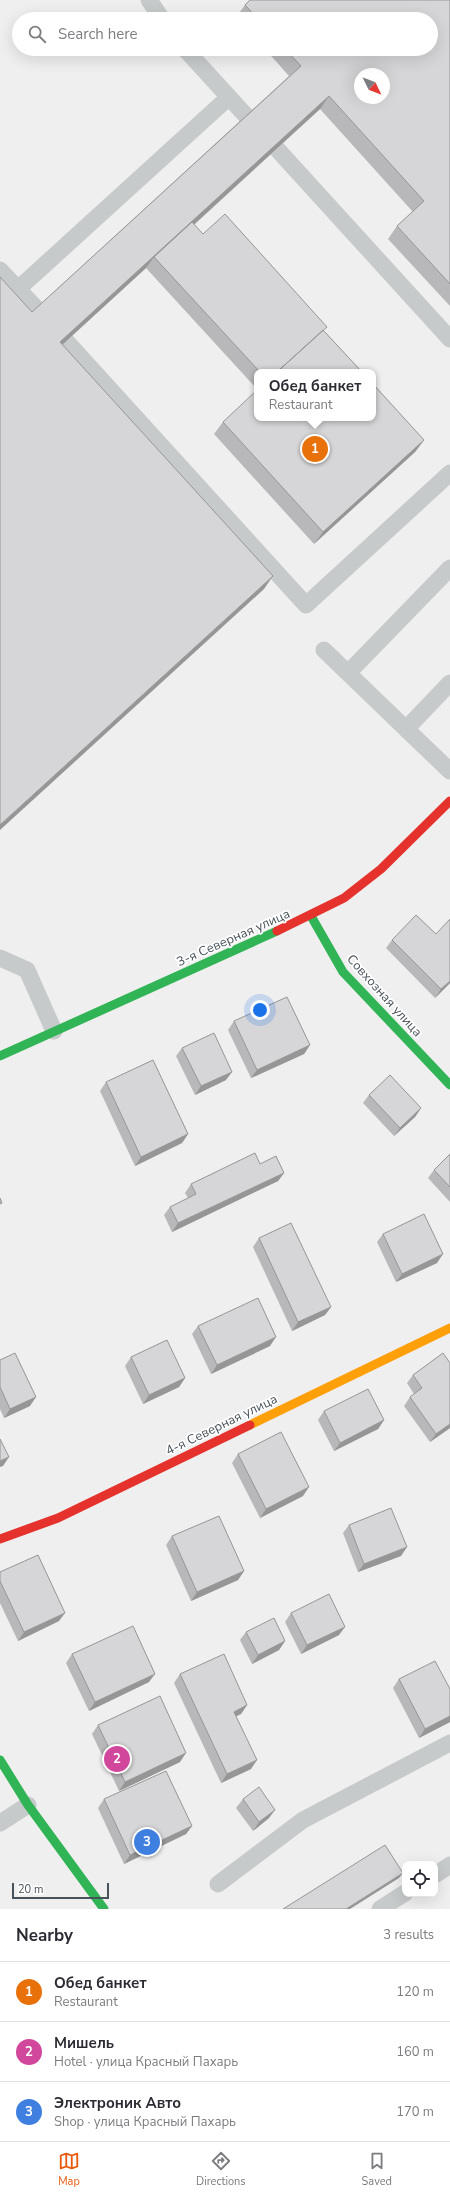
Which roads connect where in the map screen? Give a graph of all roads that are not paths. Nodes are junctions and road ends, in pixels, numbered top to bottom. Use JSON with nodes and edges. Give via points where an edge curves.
{"nodes":[{"id":1,"x":149,"y":0,"type":"edge"},
{"id":2,"x":157,"y":12,"type":"edge"},
{"id":3,"x":191,"y":56,"type":"edge"},
{"id":4,"x":229,"y":97,"type":"junction"},
{"id":5,"x":248,"y":118,"type":"edge"},
{"id":6,"x":277,"y":149,"type":"edge"},
{"id":7,"x":0,"y":270,"type":"edge"},
{"id":8,"x":18,"y":289,"type":"junction"},
{"id":9,"x":38,"y":310,"type":"edge"},
{"id":10,"x":450,"y":339,"type":"edge"},
{"id":11,"x":66,"y":341,"type":"edge"},
{"id":12,"x":450,"y":473,"type":"edge"},
{"id":13,"x":450,"y":568,"type":"edge"},
{"id":14,"x":324,"y":650,"type":"dead end"},
{"id":15,"x":348,"y":674,"type":"junction"},
{"id":16,"x":450,"y":683,"type":"edge"},
{"id":17,"x":406,"y":729,"type":"junction"},
{"id":18,"x":450,"y":771,"type":"edge"},
{"id":19,"x":450,"y":801,"type":"edge"},
{"id":20,"x":311,"y":916,"type":"junction"},
{"id":21,"x":0,"y":958,"type":"edge"},
{"id":22,"x":54,"y":1032,"type":"junction"},
{"id":23,"x":0,"y":1056,"type":"edge"},
{"id":24,"x":450,"y":1085,"type":"edge"},
{"id":25,"x":450,"y":1328,"type":"edge"},
{"id":26,"x":0,"y":1538,"type":"edge"},
{"id":27,"x":450,"y":1742,"type":"edge"},
{"id":28,"x":0,"y":1760,"type":"edge"},
{"id":29,"x":28,"y":1805,"type":"junction"},
{"id":30,"x":0,"y":1823,"type":"edge"},
{"id":31,"x":450,"y":1865,"type":"edge"},
{"id":32,"x":438,"y":1873,"type":"edge"},
{"id":33,"x":218,"y":1884,"type":"dead end"},
{"id":34,"x":402,"y":1895,"type":"edge"},
{"id":35,"x":104,"y":1909,"type":"edge"},
{"id":36,"x":380,"y":1909,"type":"edge"}],
"edges":[{"from":1,"to":2,"type":"lane"},
{"from":3,"to":4,"type":"lane"},
{"from":4,"to":5,"type":"lane"},
{"from":4,"to":8,"type":"lane"},
{"from":6,"to":10,"type":"lane"},
{"from":7,"to":8,"type":"lane"},
{"from":8,"to":9,"type":"lane"},
{"from":11,"to":12,"type":"lane","via":[[306,605]]},
{"from":13,"to":15,"type":"lane"},
{"from":14,"to":15,"type":"lane"},
{"from":15,"to":17,"type":"lane"},
{"from":16,"to":17,"type":"lane"},
{"from":17,"to":18,"type":"lane"},
{"from":19,"to":20,"type":"main road","name":"3-я Северная улица","via":[[381,869],[344,898]]},
{"from":20,"to":22,"type":"main road","name":"3-я Северная улица"},
{"from":20,"to":24,"type":"main road","name":"Совхозная улица","via":[[344,972]]},
{"from":21,"to":22,"type":"lane","via":[[27,970]]},
{"from":22,"to":23,"type":"main road","name":"3-я Северная улица"},
{"from":25,"to":26,"type":"main road","name":"4-я Северная улица","via":[[58,1518]]},
{"from":27,"to":33,"type":"lane","via":[[303,1820]]},
{"from":28,"to":29,"type":"main road"},
{"from":29,"to":30,"type":"lane"},
{"from":29,"to":35,"type":"main road"},
{"from":31,"to":32,"type":"lane"},
{"from":34,"to":36,"type":"lane"}]}
